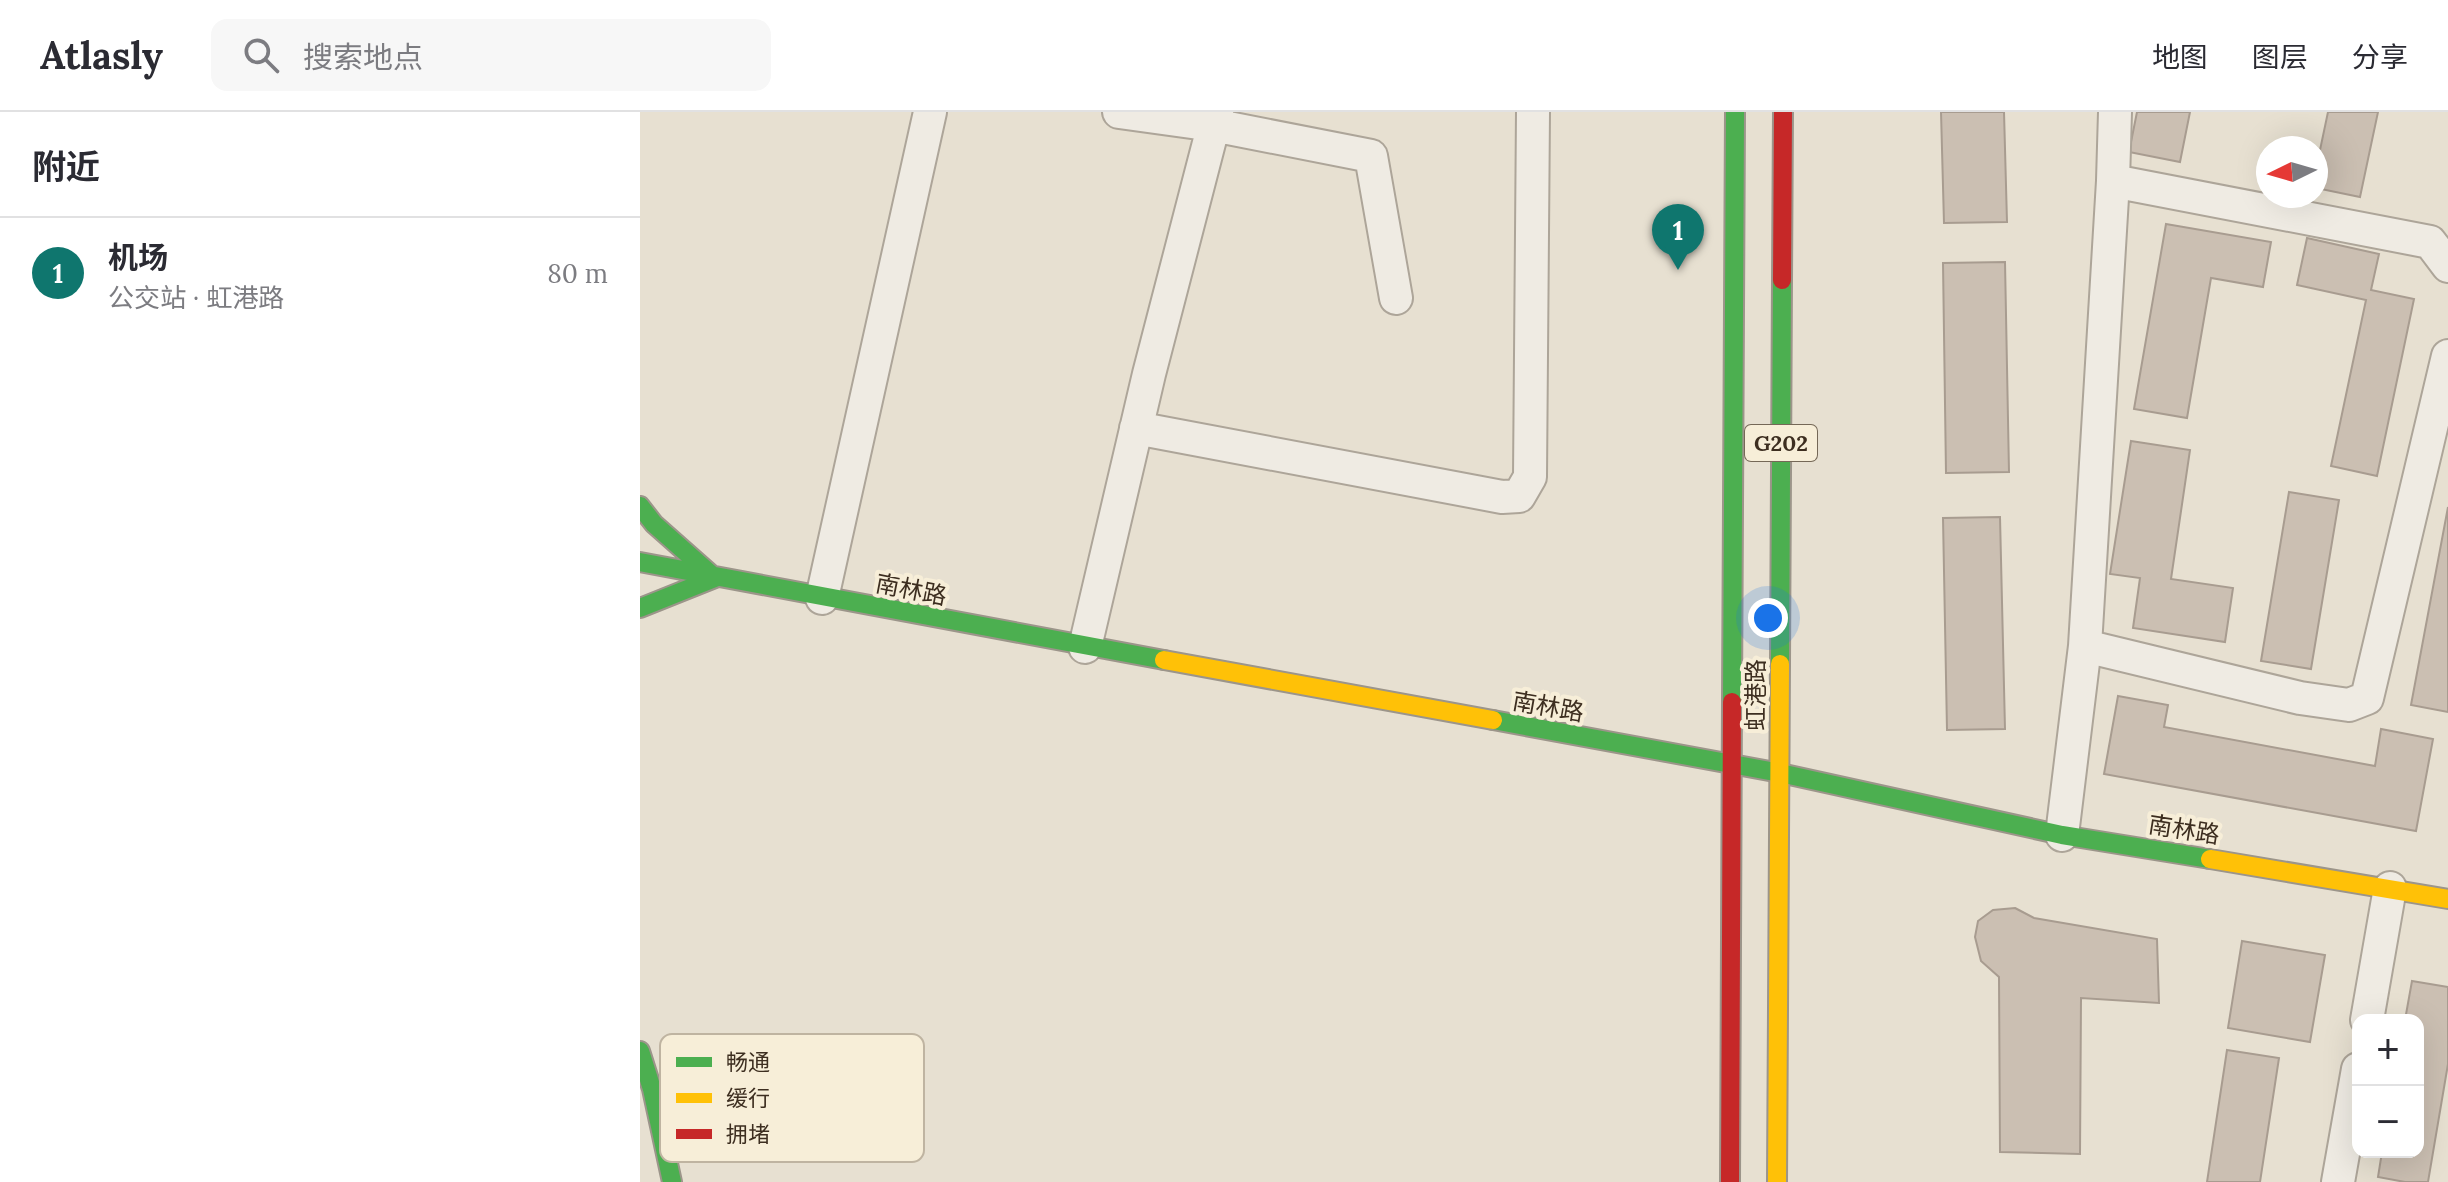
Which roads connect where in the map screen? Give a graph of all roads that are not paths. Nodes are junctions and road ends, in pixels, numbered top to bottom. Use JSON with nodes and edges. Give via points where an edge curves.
{"nodes":[{"id":1,"x":930,"y":112,"type":"edge"},
{"id":2,"x":1119,"y":112,"type":"edge"},
{"id":3,"x":1533,"y":112,"type":"edge"},
{"id":4,"x":1735,"y":112,"type":"edge"},
{"id":5,"x":1783,"y":112,"type":"edge"},
{"id":6,"x":2115,"y":112,"type":"edge"},
{"id":7,"x":1215,"y":118,"type":"edge"},
{"id":8,"x":2113,"y":181,"type":"junction"},
{"id":9,"x":2448,"y":266,"type":"edge"},
{"id":10,"x":1396,"y":298,"type":"dead end"},
{"id":11,"x":2448,"y":356,"type":"edge"},
{"id":12,"x":1136,"y":428,"type":"junction"},
{"id":13,"x":640,"y":506,"type":"edge"},
{"id":14,"x":640,"y":562,"type":"edge"},
{"id":15,"x":715,"y":578,"type":"junction"},
{"id":16,"x":822,"y":598,"type":"junction"},
{"id":17,"x":640,"y":608,"type":"edge"},
{"id":18,"x":2085,"y":646,"type":"junction"},
{"id":19,"x":1085,"y":647,"type":"junction"},
{"id":20,"x":1732,"y":764,"type":"junction"},
{"id":21,"x":1780,"y":773,"type":"junction"},
{"id":22,"x":2062,"y":835,"type":"junction"},
{"id":23,"x":2390,"y":888,"type":"junction"},
{"id":24,"x":2447,"y":896,"type":"edge"},
{"id":25,"x":2368,"y":1014,"type":"edge"},
{"id":26,"x":640,"y":1051,"type":"edge"},
{"id":27,"x":2355,"y":1086,"type":"edge"},
{"id":28,"x":660,"y":1126,"type":"edge"},
{"id":29,"x":668,"y":1162,"type":"edge"},
{"id":30,"x":672,"y":1182,"type":"edge"},
{"id":31,"x":1730,"y":1182,"type":"edge"},
{"id":32,"x":1777,"y":1182,"type":"edge"},
{"id":33,"x":2338,"y":1182,"type":"edge"}],
"edges":[{"from":1,"to":16,"type":"street"},
{"from":2,"to":7,"type":"street"},
{"from":3,"to":12,"type":"street","via":[[1530,477],[1519,496]]},
{"from":4,"to":20,"type":"main road","name":"虹港路","number":"G202"},
{"from":5,"to":21,"type":"main road","name":"虹港路","number":"G202"},
{"from":6,"to":8,"type":"street"},
{"from":7,"to":10,"type":"street","via":[[1371,156]]},
{"from":7,"to":12,"type":"street"},
{"from":8,"to":9,"type":"street","via":[[2430,242]]},
{"from":8,"to":18,"type":"street"},
{"from":11,"to":18,"type":"street","via":[[2367,698],[2349,705],[2300,698]]},
{"from":12,"to":19,"type":"street"},
{"from":13,"to":15,"type":"main road"},
{"from":14,"to":15,"type":"main road","name":"南林路"},
{"from":15,"to":16,"type":"main road","name":"南林路"},
{"from":15,"to":17,"type":"main road"},
{"from":16,"to":19,"type":"main road","name":"南林路"},
{"from":18,"to":22,"type":"street"},
{"from":19,"to":20,"type":"main road","name":"南林路"},
{"from":20,"to":21,"type":"main road","name":"南林路"},
{"from":20,"to":31,"type":"main road","name":"虹港路","number":"G202"},
{"from":21,"to":22,"type":"main road","name":"南林路"},
{"from":21,"to":32,"type":"main road","name":"虹港路","number":"G202"},
{"from":22,"to":23,"type":"main road","name":"南林路"},
{"from":23,"to":24,"type":"main road","name":"南林路"},
{"from":23,"to":25,"type":"street"},
{"from":26,"to":28,"type":"main road"},
{"from":27,"to":33,"type":"street"},
{"from":29,"to":30,"type":"main road"}]}
